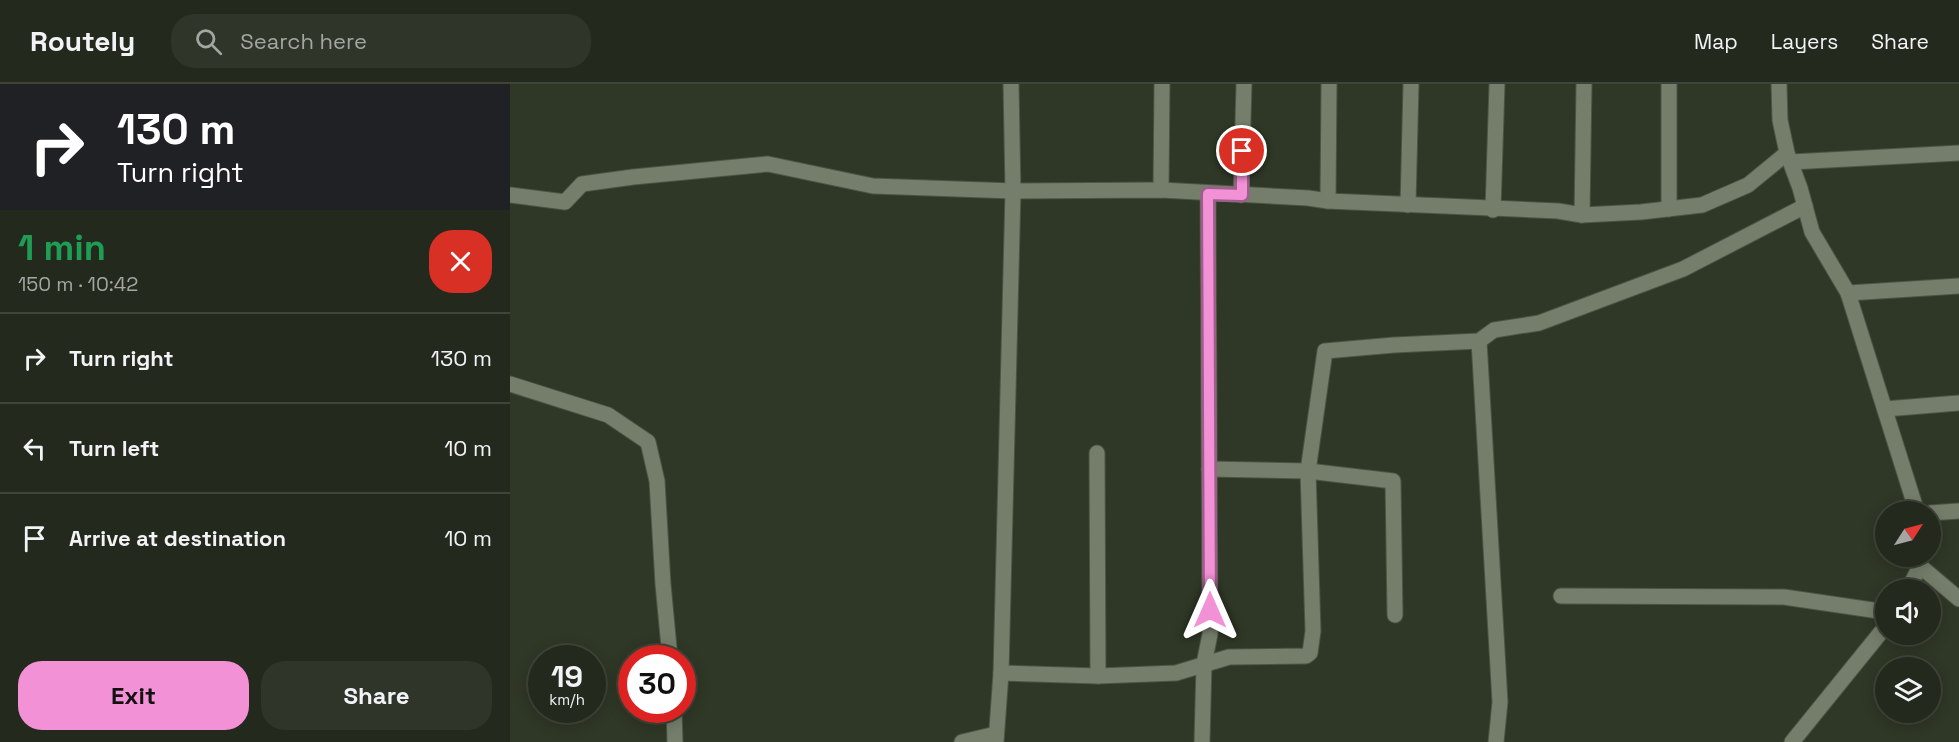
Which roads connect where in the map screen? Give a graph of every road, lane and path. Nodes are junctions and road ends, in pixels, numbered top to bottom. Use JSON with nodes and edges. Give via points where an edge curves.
{"nodes":[{"id":1,"x":1011,"y":84,"type":"edge"},
{"id":2,"x":1162,"y":84,"type":"edge"},
{"id":3,"x":1244,"y":84,"type":"edge"},
{"id":4,"x":1329,"y":84,"type":"edge"},
{"id":5,"x":1411,"y":84,"type":"edge"},
{"id":6,"x":1497,"y":84,"type":"edge"},
{"id":7,"x":1584,"y":84,"type":"edge"},
{"id":8,"x":1670,"y":84,"type":"edge"},
{"id":9,"x":1779,"y":84,"type":"edge"},
{"id":10,"x":1959,"y":153,"type":"edge"},
{"id":11,"x":1789,"y":158,"type":"junction"},
{"id":12,"x":1161,"y":190,"type":"junction"},
{"id":13,"x":1014,"y":191,"type":"junction"},
{"id":14,"x":1208,"y":194,"type":"junction"},
{"id":15,"x":510,"y":195,"type":"edge"},
{"id":16,"x":1242,"y":195,"type":"junction"},
{"id":17,"x":1328,"y":201,"type":"junction"},
{"id":18,"x":1408,"y":205,"type":"junction"},
{"id":19,"x":1805,"y":206,"type":"junction"},
{"id":20,"x":1669,"y":209,"type":"junction"},
{"id":21,"x":1493,"y":210,"type":"junction"},
{"id":22,"x":1582,"y":215,"type":"junction"},
{"id":23,"x":1959,"y":286,"type":"edge"},
{"id":24,"x":1848,"y":293,"type":"junction"},
{"id":25,"x":1479,"y":341,"type":"junction"},
{"id":26,"x":510,"y":384,"type":"edge"},
{"id":27,"x":1959,"y":403,"type":"edge"},
{"id":28,"x":1885,"y":409,"type":"junction"},
{"id":29,"x":1097,"y":453,"type":"dead end"},
{"id":30,"x":1209,"y":469,"type":"junction"},
{"id":31,"x":1308,"y":471,"type":"junction"},
{"id":32,"x":1914,"y":501,"type":"edge"},
{"id":33,"x":1959,"y":511,"type":"edge"},
{"id":34,"x":1941,"y":512,"type":"edge"},
{"id":35,"x":1926,"y":567,"type":"edge"},
{"id":36,"x":1561,"y":596,"type":"dead end"},
{"id":37,"x":1959,"y":599,"type":"edge"},
{"id":38,"x":1875,"y":610,"type":"edge"},
{"id":39,"x":1395,"y":615,"type":"dead end"},
{"id":40,"x":1875,"y":640,"type":"edge"},
{"id":41,"x":669,"y":645,"type":"edge"},
{"id":42,"x":1204,"y":664,"type":"junction"},
{"id":43,"x":1001,"y":673,"type":"junction"},
{"id":44,"x":1098,"y":676,"type":"junction"},
{"id":45,"x":675,"y":723,"type":"edge"},
{"id":46,"x":996,"y":738,"type":"edge"},
{"id":47,"x":675,"y":742,"type":"edge"},
{"id":48,"x":962,"y":742,"type":"edge"},
{"id":49,"x":1202,"y":742,"type":"edge"},
{"id":50,"x":1496,"y":742,"type":"edge"},
{"id":51,"x":1792,"y":742,"type":"edge"}],
"edges":[{"from":1,"to":13,"type":"street"},
{"from":2,"to":12,"type":"street"},
{"from":3,"to":16,"type":"street"},
{"from":4,"to":17,"type":"street"},
{"from":5,"to":18,"type":"street"},
{"from":6,"to":21,"type":"street"},
{"from":7,"to":22,"type":"street"},
{"from":8,"to":20,"type":"street"},
{"from":9,"to":11,"type":"street","via":[[1779,120]]},
{"from":10,"to":11,"type":"street"},
{"from":11,"to":19,"type":"street"},
{"from":11,"to":20,"type":"street","via":[[1748,185],[1702,205]]},
{"from":12,"to":13,"type":"street"},
{"from":12,"to":14,"type":"street"},
{"from":13,"to":15,"type":"street","via":[[873,186],[768,164],[582,184],[565,202]]},
{"from":13,"to":43,"type":"street"},
{"from":14,"to":16,"type":"street"},
{"from":14,"to":30,"type":"street"},
{"from":16,"to":17,"type":"street"},
{"from":17,"to":18,"type":"street"},
{"from":18,"to":21,"type":"street"},
{"from":19,"to":24,"type":"street","via":[[1812,232]]},
{"from":19,"to":25,"type":"street","via":[[1683,269],[1539,323],[1494,330]]},
{"from":20,"to":22,"type":"street"},
{"from":21,"to":22,"type":"street"},
{"from":23,"to":24,"type":"street"},
{"from":24,"to":28,"type":"street"},
{"from":25,"to":31,"type":"street","via":[[1325,351]]},
{"from":25,"to":50,"type":"street","via":[[1500,702]]},
{"from":26,"to":41,"type":"street","via":[[608,415],[648,442],[657,481]]},
{"from":27,"to":28,"type":"street"},
{"from":28,"to":32,"type":"street"},
{"from":29,"to":44,"type":"street"},
{"from":30,"to":31,"type":"street"},
{"from":30,"to":42,"type":"street","via":[[1210,634]]},
{"from":31,"to":39,"type":"street","via":[[1394,482]]},
{"from":31,"to":42,"type":"street","via":[[1311,653],[1229,657]]},
{"from":33,"to":34,"type":"street"},
{"from":35,"to":37,"type":"street"},
{"from":36,"to":38,"type":"street","via":[[1784,597]]},
{"from":40,"to":51,"type":"street"},
{"from":42,"to":44,"type":"street","via":[[1176,672]]},
{"from":42,"to":49,"type":"street"},
{"from":43,"to":44,"type":"street"},
{"from":43,"to":46,"type":"street"},
{"from":45,"to":47,"type":"street"},
{"from":46,"to":48,"type":"street"}]}
